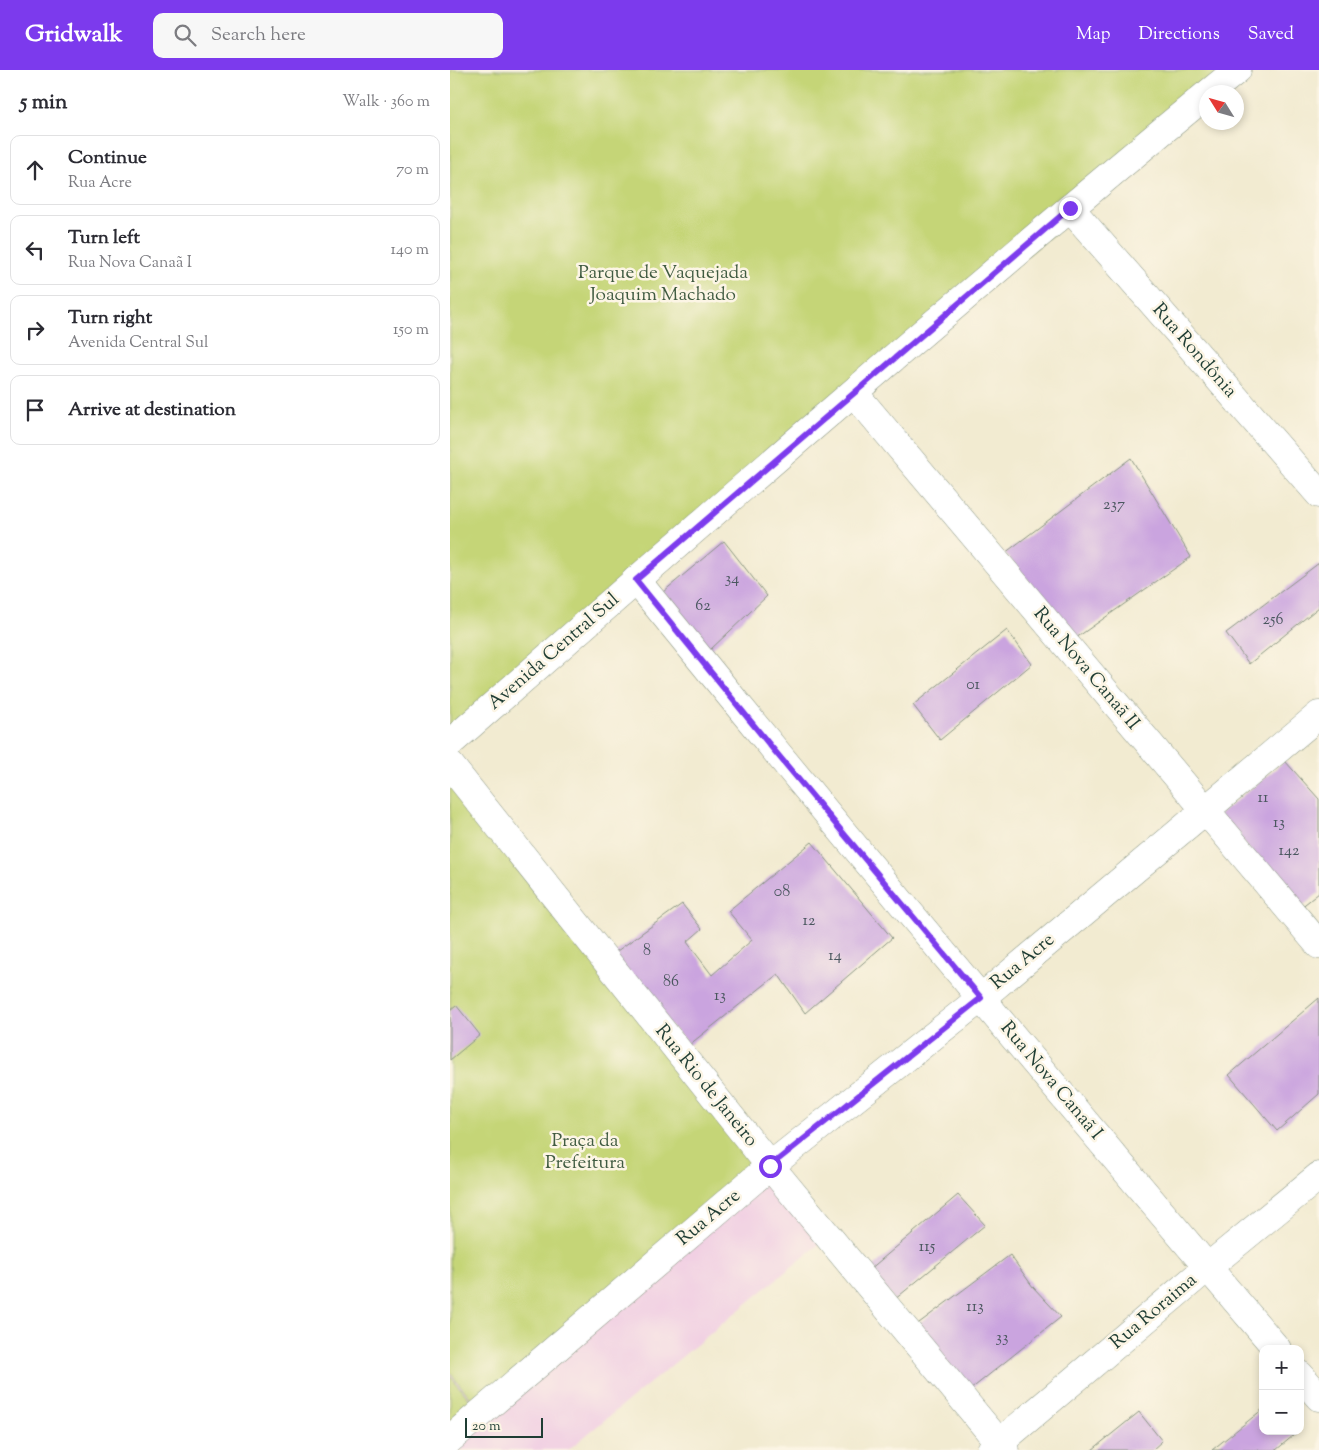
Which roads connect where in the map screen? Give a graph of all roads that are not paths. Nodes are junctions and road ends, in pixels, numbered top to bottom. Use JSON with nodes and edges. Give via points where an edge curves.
{"nodes":[{"id":1,"x":1237,"y":70,"type":"edge"},
{"id":2,"x":1219,"y":85,"type":"edge"},
{"id":3,"x":1199,"y":101,"type":"edge"},
{"id":4,"x":1070,"y":208,"type":"junction"},
{"id":5,"x":854,"y":393,"type":"junction"},
{"id":6,"x":1319,"y":494,"type":"edge"},
{"id":7,"x":636,"y":580,"type":"junction"},
{"id":8,"x":1319,"y":714,"type":"edge"},
{"id":9,"x":450,"y":743,"type":"edge"},
{"id":10,"x":450,"y":765,"type":"edge"},
{"id":11,"x":450,"y":796,"type":"edge"},
{"id":12,"x":1205,"y":810,"type":"junction"},
{"id":13,"x":1319,"y":945,"type":"edge"},
{"id":14,"x":981,"y":998,"type":"junction"},
{"id":15,"x":763,"y":1172,"type":"junction"},
{"id":16,"x":1319,"y":1176,"type":"edge"},
{"id":17,"x":1208,"y":1267,"type":"junction"},
{"id":18,"x":1275,"y":1345,"type":"edge"},
{"id":19,"x":1304,"y":1381,"type":"edge"},
{"id":20,"x":1319,"y":1398,"type":"edge"},
{"id":21,"x":450,"y":1439,"type":"edge"},
{"id":22,"x":995,"y":1448,"type":"edge"}],
"edges":[{"from":1,"to":2,"type":"street"},
{"from":3,"to":4,"type":"street","name":"Avenida Central Sul"},
{"from":4,"to":5,"type":"street","name":"Avenida Central Sul"},
{"from":4,"to":6,"type":"street","name":"Rua Rondônia"},
{"from":5,"to":7,"type":"street","name":"Avenida Central Sul"},
{"from":5,"to":12,"type":"street","name":"Rua Nova Canaã II"},
{"from":7,"to":9,"type":"street","name":"Avenida Central Sul"},
{"from":7,"to":14,"type":"street","name":"Rua Nova Canaã I"},
{"from":8,"to":12,"type":"street","name":"Rua Acre"},
{"from":10,"to":15,"type":"street","name":"Rua Rio de Janeiro"},
{"from":11,"to":15,"type":"street","name":"Rua Rio de Janeiro"},
{"from":12,"to":13,"type":"street","name":"Rua Nova Canaã II"},
{"from":12,"to":14,"type":"street","name":"Rua Acre"},
{"from":14,"to":15,"type":"street","name":"Rua Acre"},
{"from":14,"to":17,"type":"street","name":"Rua Nova Canaã I"},
{"from":15,"to":21,"type":"street","name":"Rua Acre"},
{"from":15,"to":22,"type":"street","name":"Rua Rio de Janeiro"},
{"from":16,"to":17,"type":"street","name":"Rua Roraima"},
{"from":17,"to":18,"type":"street","name":"Rua Nova Canaã I"},
{"from":17,"to":22,"type":"street","name":"Rua Roraima"},
{"from":19,"to":20,"type":"street"}]}
